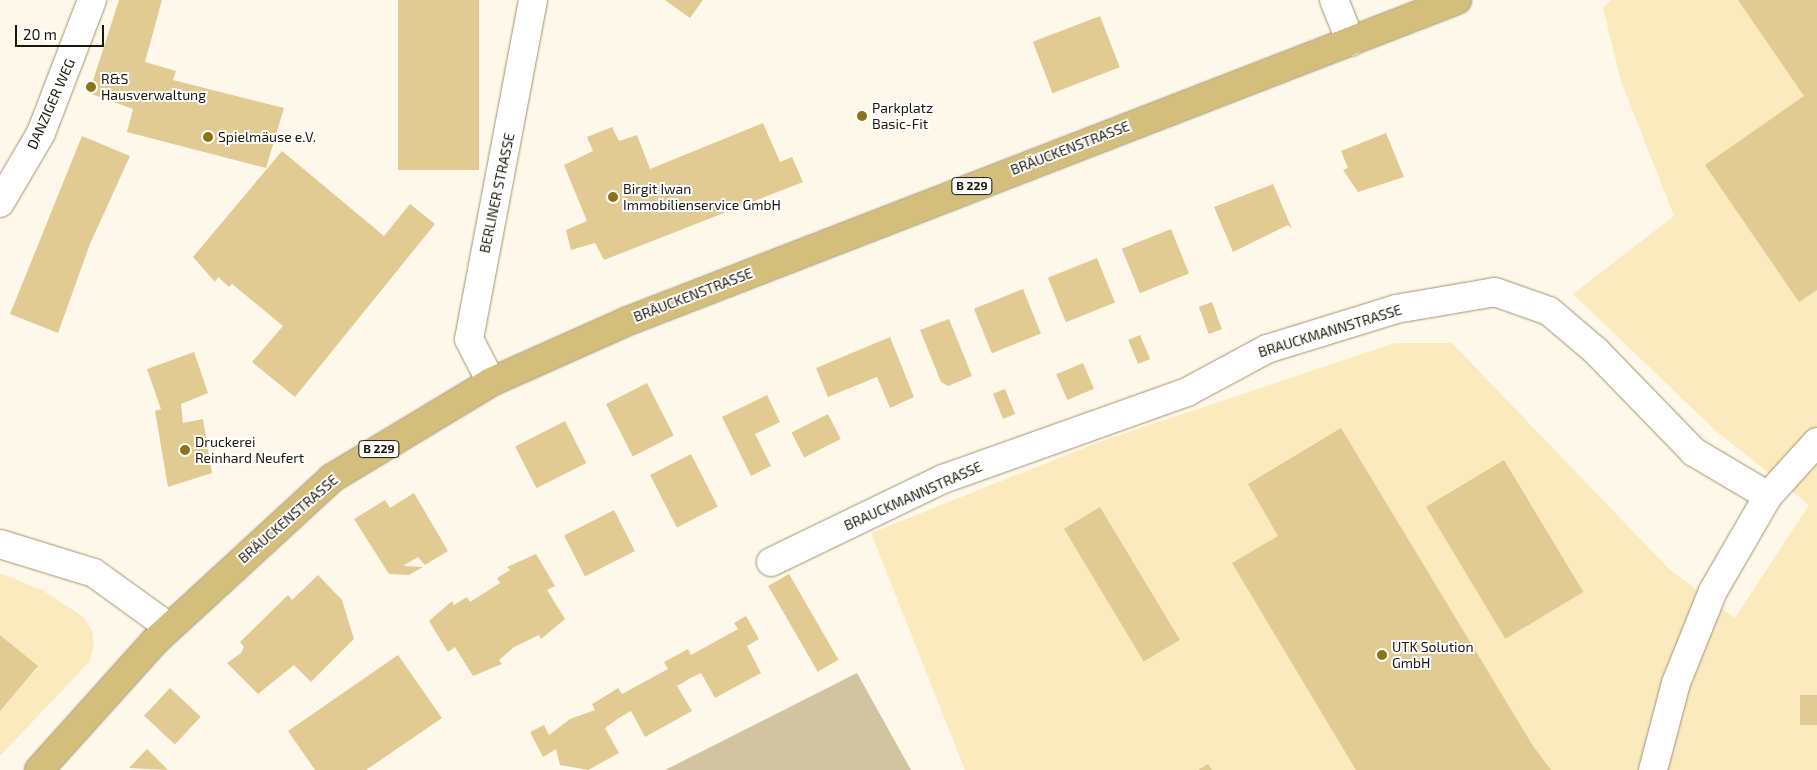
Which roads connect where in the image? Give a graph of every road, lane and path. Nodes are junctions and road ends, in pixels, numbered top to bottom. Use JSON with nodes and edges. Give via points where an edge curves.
{"nodes":[{"id":1,"x":92,"y":0,"type":"edge"},
{"id":2,"x":533,"y":0,"type":"edge"},
{"id":3,"x":1334,"y":0,"type":"edge"},
{"id":4,"x":1457,"y":0,"type":"edge"},
{"id":5,"x":1351,"y":42,"type":"junction"},
{"id":6,"x":0,"y":203,"type":"edge"},
{"id":7,"x":491,"y":382,"type":"junction"},
{"id":8,"x":1817,"y":442,"type":"edge"},
{"id":9,"x":1768,"y":496,"type":"junction"},
{"id":10,"x":0,"y":544,"type":"edge"},
{"id":11,"x":772,"y":562,"type":"dead end"},
{"id":12,"x":169,"y":627,"type":"junction"},
{"id":13,"x":39,"y":770,"type":"edge"},
{"id":14,"x":1654,"y":770,"type":"edge"}],
"edges":[{"from":1,"to":6,"type":"street","name":"DANZIGER WEG","via":[[41,133]]},
{"from":2,"to":7,"type":"street","name":"BERLINER STRASSE","via":[[469,339]]},
{"from":3,"to":5,"type":"street"},
{"from":4,"to":5,"type":"main road","name":"BRÄUCKENSTRASSE","number":"B 229"},
{"from":5,"to":7,"type":"main road","name":"BRÄUCKENSTRASSE","number":"B 229","via":[[628,321]]},
{"from":7,"to":12,"type":"main road","name":"BRÄUCKENSTRASSE","number":"B 229","via":[[332,478]]},
{"from":8,"to":9,"type":"street"},
{"from":9,"to":11,"type":"street","name":"BRAUCKMANNSTRASSE","via":[[1694,452],[1596,351],[1549,311],[1495,292],[1396,309],[1267,349],[1187,392],[943,479]]},
{"from":9,"to":14,"type":"street","via":[[1713,591],[1676,683]]},
{"from":10,"to":12,"type":"street","via":[[94,573]]},
{"from":12,"to":13,"type":"main road","name":"BRÄUCKENSTRASSE","number":"B 229"}]}
